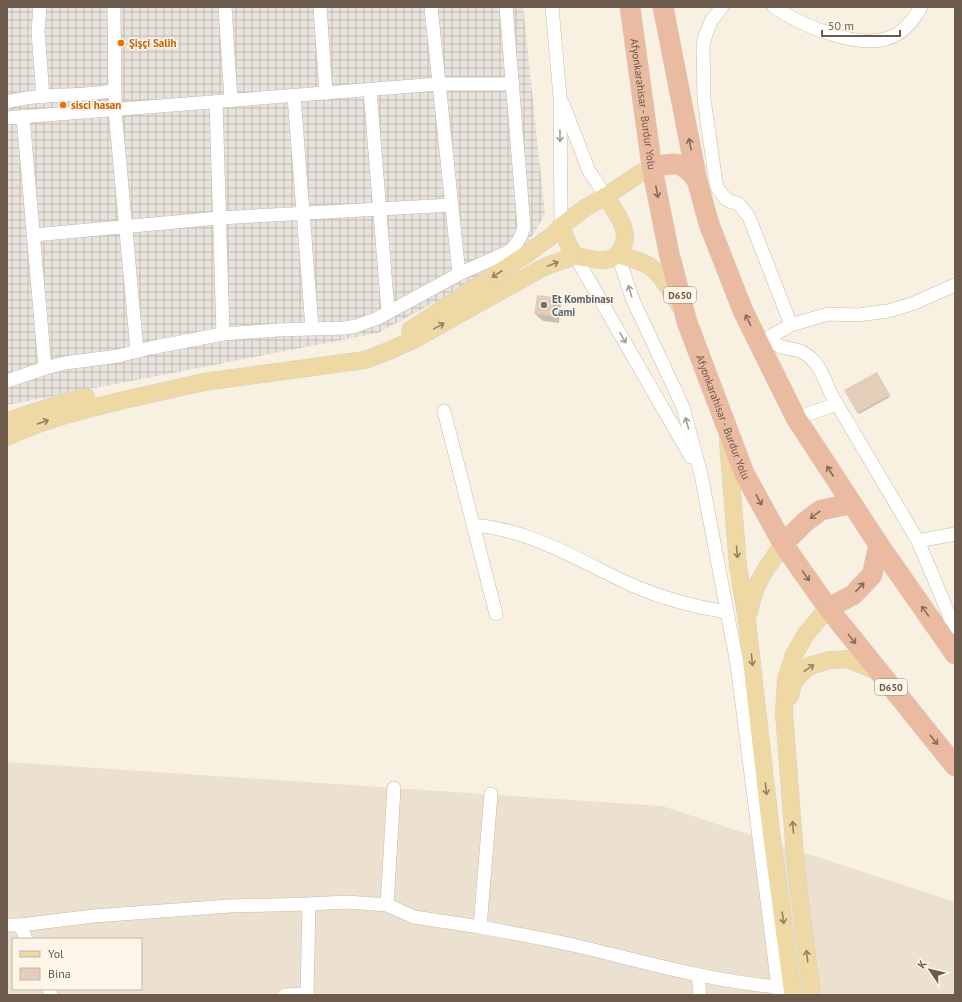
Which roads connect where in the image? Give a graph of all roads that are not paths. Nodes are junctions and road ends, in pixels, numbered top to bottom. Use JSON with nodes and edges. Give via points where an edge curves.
{"nodes":[{"id":1,"x":40,"y":7,"type":"edge"},
{"id":2,"x":114,"y":7,"type":"edge"},
{"id":3,"x":225,"y":7,"type":"edge"},
{"id":4,"x":320,"y":7,"type":"edge"},
{"id":5,"x":431,"y":7,"type":"edge"},
{"id":6,"x":506,"y":7,"type":"edge"},
{"id":7,"x":552,"y":7,"type":"edge"},
{"id":8,"x":630,"y":7,"type":"edge"},
{"id":9,"x":663,"y":7,"type":"edge"},
{"id":10,"x":722,"y":7,"type":"edge"},
{"id":11,"x":774,"y":7,"type":"edge"},
{"id":12,"x":921,"y":7,"type":"edge"},
{"id":13,"x":439,"y":84,"type":"junction"},
{"id":14,"x":513,"y":84,"type":"junction"},
{"id":15,"x":115,"y":90,"type":"junction"},
{"id":16,"x":370,"y":90,"type":"junction"},
{"id":17,"x":326,"y":93,"type":"junction"},
{"id":18,"x":294,"y":96,"type":"junction"},
{"id":19,"x":43,"y":97,"type":"junction"},
{"id":20,"x":560,"y":97,"type":"junction"},
{"id":21,"x":231,"y":101,"type":"junction"},
{"id":22,"x":7,"y":102,"type":"edge"},
{"id":23,"x":216,"y":102,"type":"junction"},
{"id":24,"x":115,"y":110,"type":"junction"},
{"id":25,"x":24,"y":117,"type":"junction"},
{"id":26,"x":7,"y":118,"type":"edge"},
{"id":27,"x":652,"y":168,"type":"junction"},
{"id":28,"x":697,"y":180,"type":"junction"},
{"id":29,"x":606,"y":196,"type":"junction"},
{"id":30,"x":452,"y":205,"type":"junction"},
{"id":31,"x":380,"y":209,"type":"junction"},
{"id":32,"x":303,"y":213,"type":"junction"},
{"id":33,"x":219,"y":218,"type":"junction"},
{"id":34,"x":126,"y":226,"type":"junction"},
{"id":35,"x":561,"y":226,"type":"junction"},
{"id":36,"x":34,"y":235,"type":"junction"},
{"id":37,"x":618,"y":255,"type":"junction"},
{"id":38,"x":575,"y":256,"type":"junction"},
{"id":39,"x":459,"y":274,"type":"junction"},
{"id":40,"x":955,"y":285,"type":"edge"},
{"id":41,"x":388,"y":312,"type":"junction"},
{"id":42,"x":685,"y":315,"type":"junction"},
{"id":43,"x":791,"y":325,"type":"junction"},
{"id":44,"x":312,"y":328,"type":"junction"},
{"id":45,"x":223,"y":334,"type":"junction"},
{"id":46,"x":764,"y":340,"type":"junction"},
{"id":47,"x":137,"y":351,"type":"junction"},
{"id":48,"x":45,"y":368,"type":"junction"},
{"id":49,"x":7,"y":381,"type":"edge"},
{"id":50,"x":837,"y":404,"type":"junction"},
{"id":51,"x":444,"y":411,"type":"dead end"},
{"id":52,"x":796,"y":418,"type":"junction"},
{"id":53,"x":7,"y":422,"type":"edge"},
{"id":54,"x":727,"y":429,"type":"junction"},
{"id":55,"x":7,"y":437,"type":"edge"},
{"id":56,"x":701,"y":474,"type":"junction"},
{"id":57,"x":852,"y":504,"type":"junction"},
{"id":58,"x":474,"y":524,"type":"junction"},
{"id":59,"x":955,"y":534,"type":"edge"},
{"id":60,"x":918,"y":541,"type":"junction"},
{"id":61,"x":784,"y":544,"type":"junction"},
{"id":62,"x":878,"y":545,"type":"junction"},
{"id":63,"x":828,"y":608,"type":"junction"},
{"id":64,"x":727,"y":612,"type":"junction"},
{"id":65,"x":496,"y":614,"type":"dead end"},
{"id":66,"x":747,"y":621,"type":"junction"},
{"id":67,"x":944,"y":638,"type":"junction"},
{"id":68,"x":955,"y":654,"type":"edge"},
{"id":69,"x":879,"y":672,"type":"junction"},
{"id":70,"x":784,"y":713,"type":"junction"},
{"id":71,"x":955,"y":766,"type":"edge"},
{"id":72,"x":394,"y":788,"type":"dead end"},
{"id":73,"x":491,"y":794,"type":"dead end"},
{"id":74,"x":309,"y":904,"type":"junction"},
{"id":75,"x":387,"y":905,"type":"junction"},
{"id":76,"x":14,"y":925,"type":"edge"},
{"id":77,"x":480,"y":927,"type":"junction"},
{"id":78,"x":25,"y":938,"type":"edge"},
{"id":79,"x":698,"y":975,"type":"junction"},
{"id":80,"x":761,"y":990,"type":"edge"},
{"id":81,"x":779,"y":991,"type":"edge"},
{"id":82,"x":285,"y":995,"type":"edge"},
{"id":83,"x":307,"y":995,"type":"edge"},
{"id":84,"x":700,"y":995,"type":"edge"},
{"id":85,"x":794,"y":995,"type":"edge"},
{"id":86,"x":812,"y":995,"type":"edge"}],
"edges":[{"from":1,"to":19,"type":"street","via":[[38,31]]},
{"from":2,"to":15,"type":"street"},
{"from":3,"to":21,"type":"street"},
{"from":4,"to":17,"type":"street"},
{"from":5,"to":13,"type":"street"},
{"from":6,"to":14,"type":"street"},
{"from":7,"to":20,"type":"street"},
{"from":8,"to":27,"type":"highway","name":"Afyonkarahisar - Burdur Yolu","number":"D650"},
{"from":28,"to":9,"type":"highway","one_way":true},
{"from":10,"to":43,"type":"street","via":[[711,21],[703,46],[704,98],[716,183],[725,198],[739,204],[749,217]]},
{"from":11,"to":12,"type":"street","via":[[787,16],[813,27],[870,42],[898,34],[911,23]]},
{"from":13,"to":14,"type":"street"},
{"from":13,"to":16,"type":"street"},
{"from":13,"to":30,"type":"street"},
{"from":14,"to":39,"type":"street","via":[[524,227],[516,245],[508,252]]},
{"from":15,"to":19,"type":"street"},
{"from":15,"to":24,"type":"street"},
{"from":16,"to":17,"type":"street"},
{"from":16,"to":31,"type":"street"},
{"from":17,"to":18,"type":"street"},
{"from":18,"to":21,"type":"street"},
{"from":18,"to":32,"type":"street"},
{"from":19,"to":22,"type":"street"},
{"from":20,"to":29,"type":"street","via":[[590,171]]},
{"from":20,"to":35,"type":"street","one_way":true},
{"from":21,"to":23,"type":"street"},
{"from":23,"to":24,"type":"street"},
{"from":23,"to":33,"type":"street"},
{"from":24,"to":25,"type":"street"},
{"from":24,"to":34,"type":"street"},
{"from":25,"to":26,"type":"street"},
{"from":25,"to":36,"type":"street"},
{"from":27,"to":28,"type":"highway","via":[[677,164],[689,170]]},
{"from":27,"to":29,"type":"main road"},
{"from":27,"to":42,"type":"highway","name":"Afyonkarahisar - Burdur Yolu","number":"D650","one_way":true,"via":[[669,253]]},
{"from":46,"to":28,"type":"highway","one_way":true,"via":[[743,311],[709,224]]},
{"from":29,"to":35,"type":"main road"},
{"from":29,"to":37,"type":"main road","via":[[623,227],[624,246]]},
{"from":30,"to":31,"type":"street"},
{"from":30,"to":39,"type":"street"},
{"from":31,"to":32,"type":"street"},
{"from":31,"to":41,"type":"street"},
{"from":32,"to":33,"type":"street"},
{"from":32,"to":44,"type":"street"},
{"from":33,"to":34,"type":"street"},
{"from":33,"to":45,"type":"street"},
{"from":34,"to":36,"type":"street"},
{"from":34,"to":47,"type":"street"},
{"from":35,"to":38,"type":"main road"},
{"from":35,"to":53,"type":"main road","one_way":true,"via":[[518,260],[411,330],[378,345],[330,356],[181,377],[54,405]]},
{"from":36,"to":48,"type":"street"},
{"from":37,"to":38,"type":"main road","via":[[601,261]]},
{"from":37,"to":42,"type":"main road","via":[[652,268]]},
{"from":56,"to":37,"type":"street","one_way":true,"via":[[683,407],[632,298]]},
{"from":55,"to":38,"type":"main road","one_way":true,"via":[[66,414],[180,387],[364,360],[417,338],[544,267]]},
{"from":38,"to":56,"type":"street","one_way":true},
{"from":39,"to":41,"type":"street"},
{"from":40,"to":43,"type":"street","via":[[912,304],[888,311],[858,315],[828,314]]},
{"from":41,"to":44,"type":"street","via":[[345,328]]},
{"from":42,"to":54,"type":"highway","name":"Afyonkarahisar - Burdur Yolu","number":"D650"},
{"from":43,"to":46,"type":"street"},
{"from":44,"to":45,"type":"street"},
{"from":45,"to":47,"type":"street"},
{"from":46,"to":50,"type":"street","via":[[805,354],[822,372]]},
{"from":46,"to":52,"type":"highway"},
{"from":47,"to":48,"type":"street","via":[[118,356],[82,359]]},
{"from":48,"to":49,"type":"street"},
{"from":50,"to":52,"type":"street"},
{"from":50,"to":60,"type":"street"},
{"from":51,"to":58,"type":"street"},
{"from":57,"to":52,"type":"highway","one_way":true},
{"from":54,"to":61,"type":"highway","name":"Afyonkarahisar - Burdur Yolu","number":"D650","one_way":true,"via":[[744,473]]},
{"from":54,"to":66,"type":"main road","one_way":true,"via":[[738,566]]},
{"from":56,"to":64,"type":"street"},
{"from":57,"to":61,"type":"highway","one_way":true,"via":[[821,510]]},
{"from":57,"to":62,"type":"highway"},
{"from":58,"to":64,"type":"street","via":[[496,527],[544,542],[634,586],[670,600]]},
{"from":58,"to":65,"type":"street"},
{"from":59,"to":60,"type":"street"},
{"from":60,"to":67,"type":"street","via":[[950,617],[949,628]]},
{"from":61,"to":63,"type":"highway","name":"Afyonkarahisar - Burdur Yolu","number":"D650","one_way":true},
{"from":61,"to":66,"type":"main road","via":[[760,577],[752,596]]},
{"from":63,"to":62,"type":"highway","one_way":true,"via":[[853,595],[872,575]]},
{"from":67,"to":62,"type":"highway","one_way":true},
{"from":63,"to":69,"type":"highway","name":"Afyonkarahisar - Burdur Yolu","number":"D650","one_way":true},
{"from":63,"to":70,"type":"main road","via":[[806,634],[794,655],[786,679]]},
{"from":64,"to":81,"type":"street","via":[[737,664]]},
{"from":66,"to":85,"type":"main road","one_way":true,"via":[[771,831]]},
{"from":67,"to":68,"type":"highway"},
{"from":70,"to":69,"type":"main road","one_way":true,"via":[[794,681],[809,666],[830,660],[847,659]]},
{"from":69,"to":71,"type":"highway","name":"Afyonkarahisar - Burdur Yolu","number":"D650","one_way":true},
{"from":86,"to":70,"type":"main road","one_way":true,"via":[[796,868]]},
{"from":72,"to":75,"type":"street"},
{"from":73,"to":77,"type":"street"},
{"from":74,"to":75,"type":"street","via":[[346,902]]},
{"from":74,"to":76,"type":"street","via":[[169,910]]},
{"from":74,"to":83,"type":"street"},
{"from":75,"to":77,"type":"street","via":[[414,918]]},
{"from":76,"to":78,"type":"street"},
{"from":77,"to":79,"type":"street"},
{"from":79,"to":80,"type":"street"},
{"from":79,"to":84,"type":"street"},
{"from":80,"to":81,"type":"street"},
{"from":82,"to":83,"type":"street"}]}
